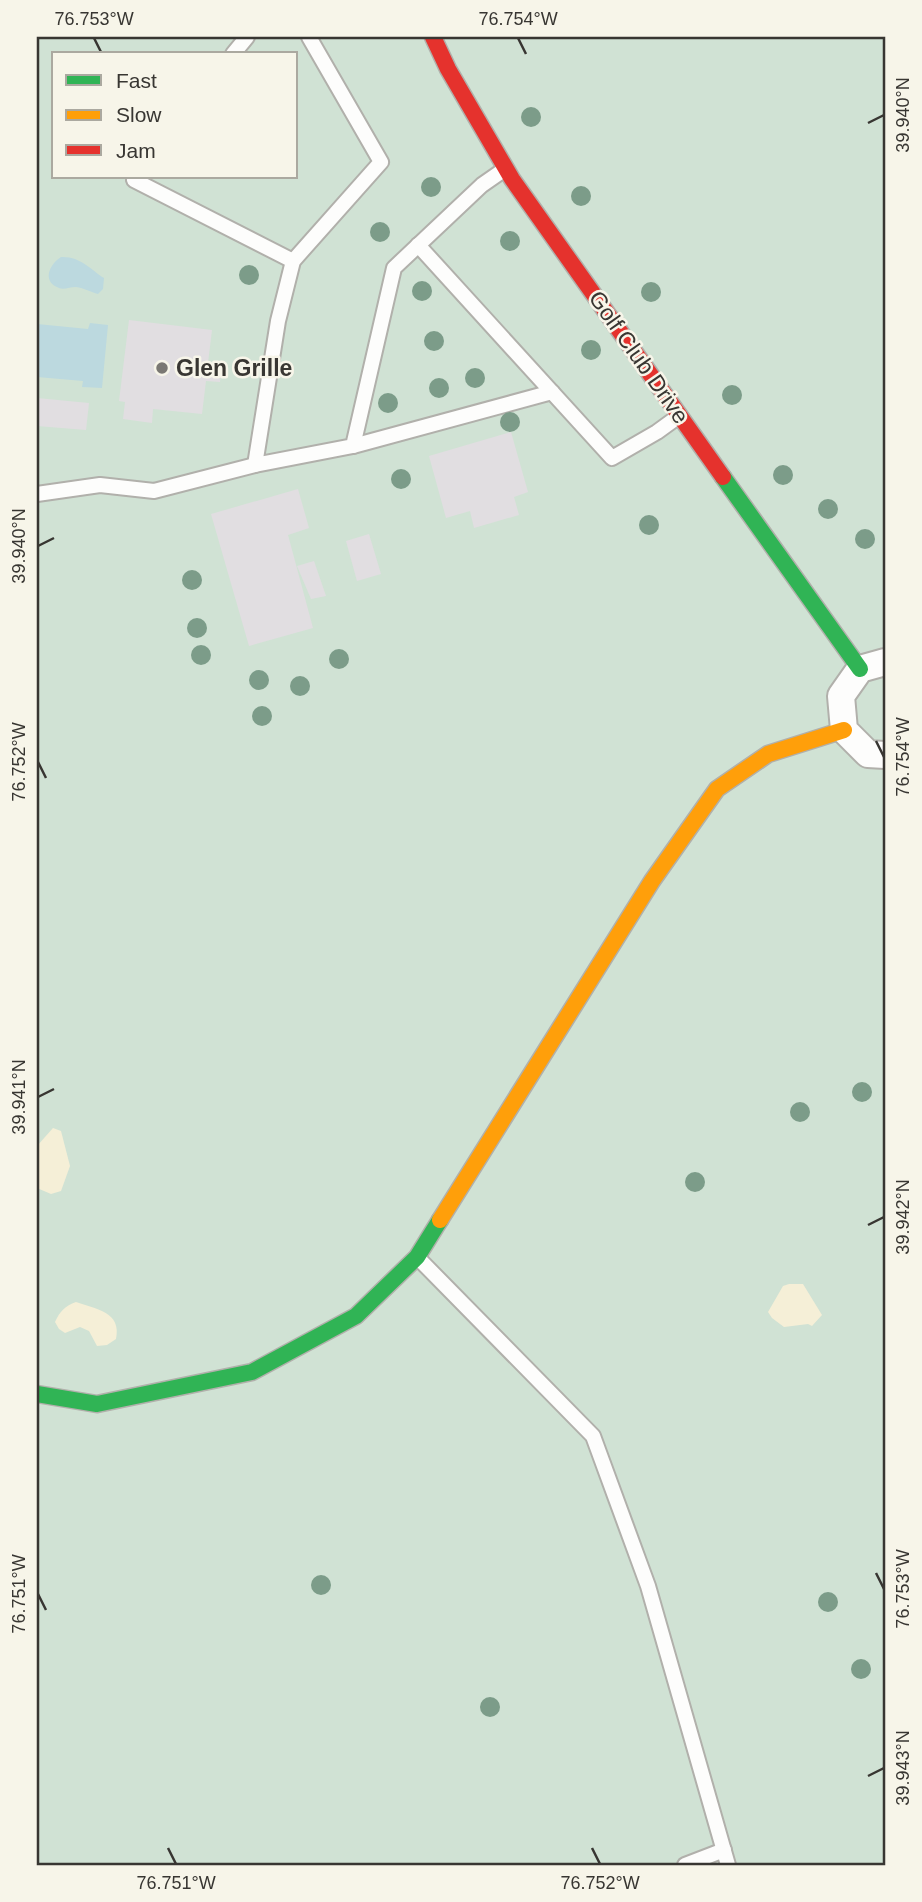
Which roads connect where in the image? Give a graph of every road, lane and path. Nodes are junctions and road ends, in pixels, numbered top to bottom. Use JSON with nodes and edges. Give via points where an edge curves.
{"nodes":[{"id":1,"x":247,"y":37,"type":"edge"},
{"id":2,"x":309,"y":37,"type":"edge"},
{"id":3,"x":433,"y":37,"type":"edge"},
{"id":4,"x":235,"y":52,"type":"edge"},
{"id":5,"x":506,"y":168,"type":"junction"},
{"id":6,"x":135,"y":178,"type":"edge"},
{"id":7,"x":418,"y":245,"type":"junction"},
{"id":8,"x":293,"y":261,"type":"junction"},
{"id":9,"x":552,"y":392,"type":"junction"},
{"id":10,"x":680,"y":415,"type":"junction"},
{"id":11,"x":353,"y":446,"type":"junction"},
{"id":12,"x":255,"y":465,"type":"junction"},
{"id":13,"x":37,"y":494,"type":"edge"},
{"id":14,"x":885,"y":662,"type":"edge"},
{"id":15,"x":860,"y":669,"type":"junction"},
{"id":16,"x":844,"y":730,"type":"junction"},
{"id":17,"x":885,"y":755,"type":"edge"},
{"id":18,"x":417,"y":1256,"type":"junction"},
{"id":19,"x":37,"y":1394,"type":"edge"},
{"id":20,"x":724,"y":1850,"type":"junction"},
{"id":21,"x":684,"y":1865,"type":"edge"},
{"id":22,"x":728,"y":1865,"type":"edge"}],
"edges":[{"from":1,"to":4,"type":"lane"},
{"from":2,"to":8,"type":"lane","via":[[381,162]]},
{"from":3,"to":5,"type":"street","name":"Golf Club Drive"},
{"from":5,"to":7,"type":"lane"},
{"from":5,"to":10,"type":"street","name":"Golf Club Drive"},
{"from":6,"to":8,"type":"lane"},
{"from":7,"to":9,"type":"lane"},
{"from":7,"to":11,"type":"lane","via":[[394,268]]},
{"from":8,"to":12,"type":"lane","via":[[278,321]]},
{"from":9,"to":10,"type":"lane","via":[[612,458]]},
{"from":9,"to":11,"type":"lane"},
{"from":10,"to":15,"type":"street","name":"Golf Club Drive"},
{"from":11,"to":12,"type":"lane"},
{"from":12,"to":13,"type":"lane","via":[[153,491],[100,485]]},
{"from":14,"to":15,"type":"street"},
{"from":15,"to":16,"type":"street","via":[[841,696]]},
{"from":16,"to":17,"type":"street","via":[[867,754]]},
{"from":16,"to":18,"type":"street","via":[[768,754],[718,789],[652,881]]},
{"from":18,"to":19,"type":"street","via":[[356,1316],[252,1372],[97,1404]]},
{"from":18,"to":20,"type":"lane","via":[[593,1436],[648,1586]]},
{"from":20,"to":21,"type":"lane"},
{"from":20,"to":22,"type":"lane"}]}
